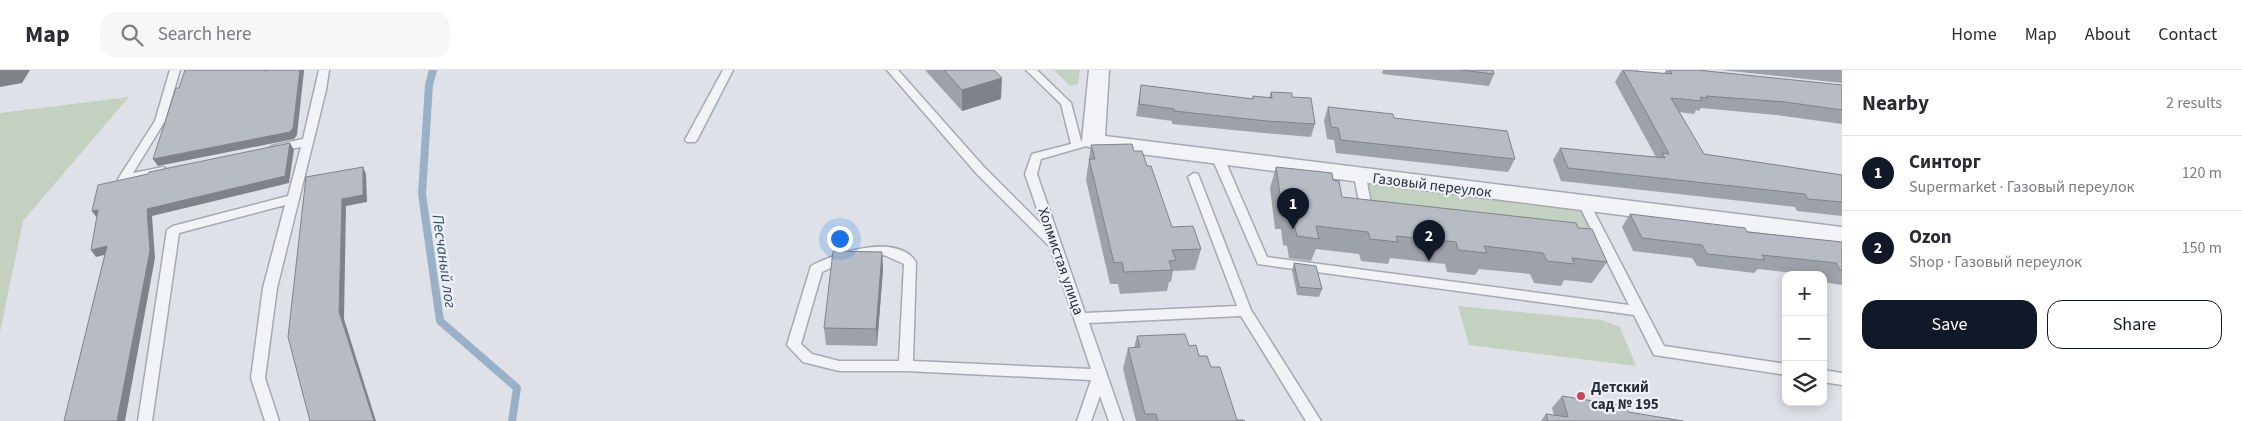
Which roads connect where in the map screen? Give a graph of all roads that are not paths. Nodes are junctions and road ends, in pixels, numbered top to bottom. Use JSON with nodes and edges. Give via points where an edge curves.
{"nodes":[{"id":1,"x":175,"y":70,"type":"edge"},
{"id":2,"x":324,"y":70,"type":"edge"},
{"id":3,"x":728,"y":70,"type":"edge"},
{"id":4,"x":892,"y":70,"type":"edge"},
{"id":5,"x":1031,"y":70,"type":"edge"},
{"id":6,"x":1099,"y":70,"type":"edge"},
{"id":7,"x":1647,"y":70,"type":"edge"},
{"id":8,"x":1715,"y":77,"type":"edge"},
{"id":9,"x":691,"y":140,"type":"dead end"},
{"id":10,"x":307,"y":142,"type":"junction"},
{"id":11,"x":1085,"y":144,"type":"junction"},
{"id":12,"x":269,"y":150,"type":"edge"},
{"id":13,"x":1218,"y":158,"type":"junction"},
{"id":14,"x":173,"y":169,"type":"edge"},
{"id":15,"x":1360,"y":176,"type":"junction"},
{"id":16,"x":1194,"y":177,"type":"dead end"},
{"id":17,"x":293,"y":199,"type":"junction"},
{"id":18,"x":1584,"y":203,"type":"junction"},
{"id":19,"x":1385,"y":210,"type":"edge"},
{"id":20,"x":1581,"y":232,"type":"edge"},
{"id":21,"x":1600,"y":234,"type":"junction"},
{"id":22,"x":1842,"y":235,"type":"edge"},
{"id":23,"x":1055,"y":245,"type":"junction"},
{"id":24,"x":1640,"y":310,"type":"junction"},
{"id":25,"x":1245,"y":311,"type":"junction"},
{"id":26,"x":1080,"y":318,"type":"junction"},
{"id":27,"x":906,"y":366,"type":"junction"},
{"id":28,"x":1782,"y":369,"type":"edge"},
{"id":29,"x":1100,"y":375,"type":"junction"},
{"id":30,"x":1827,"y":377,"type":"edge"},
{"id":31,"x":1842,"y":379,"type":"edge"},
{"id":32,"x":145,"y":421,"type":"edge"},
{"id":33,"x":272,"y":421,"type":"edge"},
{"id":34,"x":1084,"y":421,"type":"edge"},
{"id":35,"x":1116,"y":421,"type":"edge"},
{"id":36,"x":1314,"y":421,"type":"edge"}],
"edges":[{"from":1,"to":14,"type":"lane","via":[[160,121],[124,179]]},
{"from":2,"to":10,"type":"lane"},
{"from":3,"to":9,"type":"lane"},
{"from":4,"to":23,"type":"lane","via":[[980,170]]},
{"from":5,"to":11,"type":"lane","via":[[1066,103]]},
{"from":6,"to":11,"type":"street"},
{"from":7,"to":8,"type":"street"},
{"from":10,"to":12,"type":"lane"},
{"from":10,"to":17,"type":"lane"},
{"from":11,"to":13,"type":"street","name":"Газовый переулок"},
{"from":11,"to":23,"type":"lane","name":"Холмистая улица","via":[[1036,157],[1031,174]]},
{"from":13,"to":15,"type":"street","name":"Газовый переулок"},
{"from":13,"to":24,"type":"lane","via":[[1262,261]]},
{"from":15,"to":18,"type":"street","name":"Газовый переулок"},
{"from":15,"to":19,"type":"lane","via":[[1366,207]]},
{"from":16,"to":25,"type":"lane"},
{"from":17,"to":32,"type":"lane","via":[[173,230]]},
{"from":17,"to":33,"type":"lane","via":[[270,288],[258,378]]},
{"from":18,"to":21,"type":"lane"},
{"from":18,"to":22,"type":"street","name":"Газовый переулок"},
{"from":20,"to":21,"type":"lane"},
{"from":21,"to":24,"type":"lane"},
{"from":23,"to":26,"type":"lane","name":"Холмистая улица"},
{"from":24,"to":28,"type":"lane","via":[[1659,351]]},
{"from":25,"to":26,"type":"lane"},
{"from":25,"to":36,"type":"lane"},
{"from":26,"to":29,"type":"lane","name":"Холмистая улица"},
{"from":27,"to":27,"type":"lane","via":[[839,366],[808,358],[794,345],[816,269],[832,260],[860,252],[891,252],[910,262]]},
{"from":27,"to":29,"type":"lane"},
{"from":29,"to":34,"type":"lane"},
{"from":29,"to":35,"type":"lane","name":"Холмистая улица"},
{"from":30,"to":31,"type":"lane"}]}
